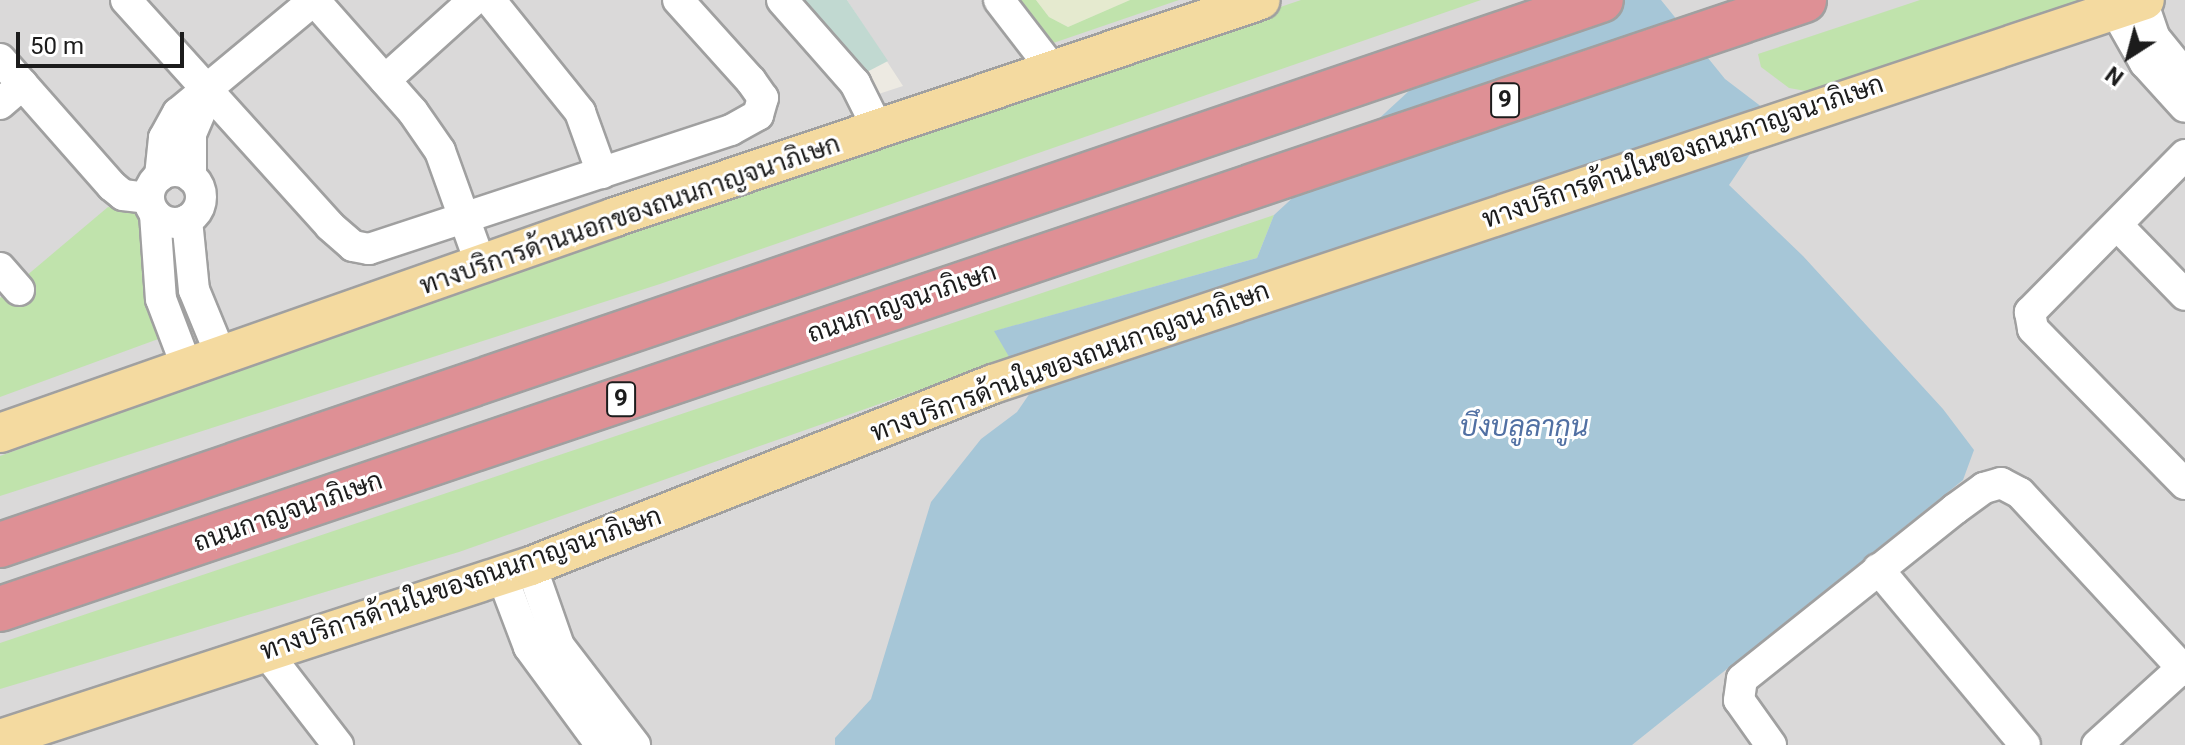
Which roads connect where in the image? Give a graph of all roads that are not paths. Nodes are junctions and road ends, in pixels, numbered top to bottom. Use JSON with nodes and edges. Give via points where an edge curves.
{"nodes":[{"id":1,"x":126,"y":0,"type":"edge"},
{"id":2,"x":474,"y":0,"type":"edge"},
{"id":3,"x":678,"y":0,"type":"edge"},
{"id":4,"x":782,"y":0,"type":"edge"},
{"id":5,"x":999,"y":0,"type":"edge"},
{"id":6,"x":1261,"y":0,"type":"edge"},
{"id":7,"x":1601,"y":0,"type":"edge"},
{"id":8,"x":2134,"y":4,"type":"edge"},
{"id":9,"x":506,"y":6,"type":"edge"},
{"id":10,"x":1786,"y":6,"type":"edge"},
{"id":11,"x":0,"y":59,"type":"edge"},
{"id":12,"x":1053,"y":70,"type":"junction"},
{"id":13,"x":2185,"y":75,"type":"edge"},
{"id":14,"x":385,"y":80,"type":"junction"},
{"id":15,"x":209,"y":92,"type":"junction"},
{"id":16,"x":11,"y":94,"type":"edge"},
{"id":17,"x":2185,"y":107,"type":"edge"},
{"id":18,"x":878,"y":129,"type":"junction"},
{"id":19,"x":2185,"y":155,"type":"edge"},
{"id":20,"x":602,"y":173,"type":"junction"},
{"id":21,"x":191,"y":177,"type":"junction"},
{"id":22,"x":155,"y":196,"type":"junction"},
{"id":23,"x":466,"y":217,"type":"junction"},
{"id":24,"x":187,"y":220,"type":"junction"},
{"id":25,"x":2118,"y":226,"type":"junction"},
{"id":26,"x":481,"y":265,"type":"junction"},
{"id":27,"x":2185,"y":295,"type":"edge"},
{"id":28,"x":205,"y":364,"type":"junction"},
{"id":29,"x":0,"y":433,"type":"edge"},
{"id":30,"x":2185,"y":484,"type":"edge"},
{"id":31,"x":0,"y":545,"type":"edge"},
{"id":32,"x":1878,"y":569,"type":"junction"},
{"id":33,"x":516,"y":571,"type":"junction"},
{"id":34,"x":0,"y":609,"type":"edge"},
{"id":35,"x":266,"y":652,"type":"junction"},
{"id":36,"x":2184,"y":670,"type":"edge"},
{"id":37,"x":0,"y":739,"type":"edge"},
{"id":38,"x":338,"y":745,"type":"edge"},
{"id":39,"x":601,"y":745,"type":"edge"},
{"id":40,"x":635,"y":745,"type":"edge"},
{"id":41,"x":1771,"y":745,"type":"edge"},
{"id":42,"x":2025,"y":745,"type":"edge"},
{"id":43,"x":2097,"y":745,"type":"edge"}],
"edges":[{"from":1,"to":15,"type":"street"},
{"from":2,"to":14,"type":"street"},
{"from":3,"to":20,"type":"street","via":[[751,81],[764,108],[731,130]]},
{"from":4,"to":18,"type":"street","via":[[855,83]]},
{"from":5,"to":12,"type":"street"},
{"from":6,"to":12,"type":"main road","name":"ทางบริการด้านนอกของถนนกาญจนาภิเษก"},
{"from":7,"to":31,"type":"highway","number":"9"},
{"from":8,"to":13,"type":"street"},
{"from":8,"to":17,"type":"street","via":[[2145,63]]},
{"from":8,"to":33,"type":"main road","name":"ทางบริการด้านในของถนนกาญจนาภิเษก","via":[[993,384]]},
{"from":9,"to":20,"type":"street","via":[[580,112]]},
{"from":10,"to":34,"type":"highway","name":"ถนนกาญจนาภิเษก","number":"9"},
{"from":11,"to":16,"type":"street"},
{"from":12,"to":18,"type":"main road","name":"ทางบริการด้านนอกของถนนกาญจนาภิเษก"},
{"from":14,"to":15,"type":"street","via":[[314,0]]},
{"from":14,"to":23,"type":"street","via":[[440,151]]},
{"from":15,"to":21,"type":"street","via":[[191,134]]},
{"from":15,"to":22,"type":"street","via":[[178,113],[164,138]]},
{"from":15,"to":23,"type":"street","via":[[353,246],[369,249]]},
{"from":16,"to":22,"type":"street","via":[[123,195]]},
{"from":18,"to":26,"type":"main road","name":"ทางบริการด้านนอกของถนนกาญจนาภิเษก"},
{"from":19,"to":25,"type":"street"},
{"from":20,"to":23,"type":"street"},
{"from":21,"to":22,"type":"street","via":[[176,171]]},
{"from":21,"to":24,"type":"street","via":[[201,200]]},
{"from":22,"to":24,"type":"street","via":[[170,223]]},
{"from":22,"to":28,"type":"street","via":[[161,299]]},
{"from":23,"to":26,"type":"street"},
{"from":24,"to":28,"type":"street"},
{"from":25,"to":27,"type":"street"},
{"from":25,"to":30,"type":"street","via":[[2039,300],[2030,312],[2033,329]]},
{"from":26,"to":28,"type":"main road","name":"ทางบริการด้านนอกของถนนกาญจนาภิเษก"},
{"from":28,"to":29,"type":"main road","name":"ทางบริการด้านนอกของถนนกาญจนาภิเษก"},
{"from":32,"to":36,"type":"street","via":[[1984,488],[2001,483],[2020,493]]},
{"from":32,"to":41,"type":"street","via":[[1742,679],[1739,700]]},
{"from":32,"to":42,"type":"street"},
{"from":33,"to":35,"type":"main road","name":"ทางบริการด้านในของถนนกาญจนาภิเษก"},
{"from":33,"to":39,"type":"street","via":[[529,647]]},
{"from":33,"to":40,"type":"street","via":[[559,646]]},
{"from":35,"to":37,"type":"main road","name":"ทางบริการด้านในของถนนกาญจนาภิเษก"},
{"from":35,"to":38,"type":"street"},
{"from":36,"to":43,"type":"street"}]}
